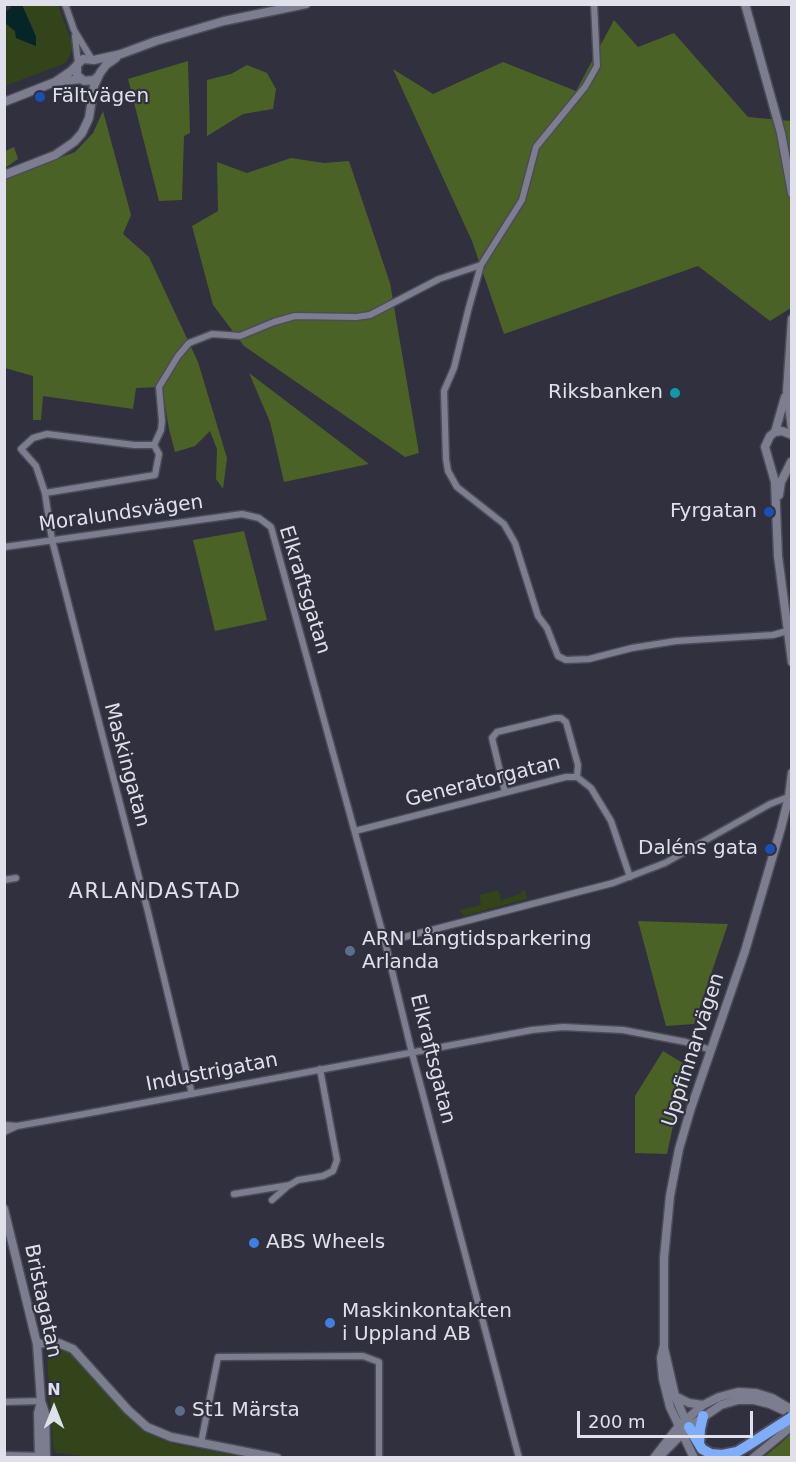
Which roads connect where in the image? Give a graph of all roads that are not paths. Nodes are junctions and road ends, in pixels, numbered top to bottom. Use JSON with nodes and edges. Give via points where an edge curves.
{"nodes":[{"id":1,"x":65,"y":4,"type":"edge"},
{"id":2,"x":306,"y":4,"type":"edge"},
{"id":3,"x":594,"y":4,"type":"edge"},
{"id":4,"x":745,"y":4,"type":"edge"},
{"id":5,"x":74,"y":30,"type":"junction"},
{"id":6,"x":122,"y":54,"type":"junction"},
{"id":7,"x":92,"y":59,"type":"junction"},
{"id":8,"x":77,"y":64,"type":"junction"},
{"id":9,"x":98,"y":75,"type":"junction"},
{"id":10,"x":82,"y":80,"type":"junction"},
{"id":11,"x":55,"y":82,"type":"junction"},
{"id":12,"x":4,"y":102,"type":"edge"},
{"id":13,"x":91,"y":105,"type":"junction"},
{"id":14,"x":4,"y":175,"type":"edge"},
{"id":15,"x":792,"y":193,"type":"edge"},
{"id":16,"x":482,"y":265,"type":"junction"},
{"id":17,"x":792,"y":319,"type":"edge"},
{"id":18,"x":787,"y":391,"type":"junction"},
{"id":19,"x":792,"y":429,"type":"edge"},
{"id":20,"x":775,"y":432,"type":"junction"},
{"id":21,"x":792,"y":435,"type":"edge"},
{"id":22,"x":154,"y":445,"type":"junction"},
{"id":23,"x":769,"y":459,"type":"junction"},
{"id":24,"x":791,"y":461,"type":"edge"},
{"id":25,"x":45,"y":493,"type":"junction"},
{"id":26,"x":243,"y":514,"type":"joint"},
{"id":27,"x":777,"y":528,"type":"junction"},
{"id":28,"x":52,"y":540,"type":"junction"},
{"id":29,"x":4,"y":547,"type":"edge"},
{"id":30,"x":787,"y":631,"type":"junction"},
{"id":31,"x":792,"y":662,"type":"edge"},
{"id":32,"x":792,"y":773,"type":"edge"},
{"id":33,"x":577,"y":777,"type":"junction"},
{"id":34,"x":505,"y":792,"type":"junction"},
{"id":35,"x":790,"y":796,"type":"edge"},
{"id":36,"x":355,"y":831,"type":"junction"},
{"id":37,"x":630,"y":877,"type":"junction"},
{"id":38,"x":16,"y":878,"type":"dead end"},
{"id":39,"x":4,"y":880,"type":"edge"},
{"id":40,"x":385,"y":942,"type":"junction"},
{"id":41,"x":711,"y":1050,"type":"junction"},
{"id":42,"x":412,"y":1053,"type":"junction"},
{"id":43,"x":320,"y":1069,"type":"junction"},
{"id":44,"x":192,"y":1094,"type":"junction"},
{"id":45,"x":4,"y":1125,"type":"edge"},
{"id":46,"x":17,"y":1126,"type":"junction"},
{"id":47,"x":4,"y":1132,"type":"edge"},
{"id":48,"x":290,"y":1185,"type":"junction"},
{"id":49,"x":234,"y":1194,"type":"dead end"},
{"id":50,"x":272,"y":1200,"type":"dead end"},
{"id":51,"x":4,"y":1209,"type":"edge"},
{"id":52,"x":37,"y":1344,"type":"junction"},
{"id":53,"x":663,"y":1345,"type":"junction"},
{"id":54,"x":675,"y":1396,"type":"junction"},
{"id":55,"x":41,"y":1401,"type":"junction"},
{"id":56,"x":4,"y":1402,"type":"edge"},
{"id":57,"x":777,"y":1404,"type":"junction"},
{"id":58,"x":703,"y":1410,"type":"junction"},
{"id":59,"x":792,"y":1410,"type":"edge"},
{"id":60,"x":792,"y":1416,"type":"edge"},
{"id":61,"x":792,"y":1426,"type":"edge"},
{"id":62,"x":683,"y":1427,"type":"junction"},
{"id":63,"x":38,"y":1438,"type":"junction"},
{"id":64,"x":201,"y":1443,"type":"junction"},
{"id":65,"x":699,"y":1445,"type":"junction"},
{"id":66,"x":4,"y":1456,"type":"edge"},
{"id":67,"x":21,"y":1457,"type":"edge"},
{"id":68,"x":42,"y":1457,"type":"edge"},
{"id":69,"x":277,"y":1458,"type":"edge"},
{"id":70,"x":379,"y":1458,"type":"edge"},
{"id":71,"x":519,"y":1458,"type":"edge"},
{"id":72,"x":656,"y":1458,"type":"edge"},
{"id":73,"x":694,"y":1458,"type":"edge"},
{"id":74,"x":744,"y":1458,"type":"edge"},
{"id":75,"x":753,"y":1458,"type":"edge"}],
"edges":[{"from":1,"to":5,"type":"street"},
{"from":2,"to":6,"type":"street","via":[[224,21]]},
{"from":3,"to":16,"type":"street","via":[[597,66],[585,87],[536,147],[522,201]]},
{"from":4,"to":15,"type":"street","via":[[781,133]]},
{"from":5,"to":7,"type":"street"},
{"from":5,"to":8,"type":"street"},
{"from":6,"to":7,"type":"street"},
{"from":6,"to":9,"type":"street","via":[[106,64]]},
{"from":7,"to":8,"type":"street"},
{"from":7,"to":9,"type":"street","via":[[99,67]]},
{"from":8,"to":10,"type":"street","via":[[76,72]]},
{"from":8,"to":11,"type":"street"},
{"from":9,"to":10,"type":"street","via":[[94,80]]},
{"from":9,"to":13,"type":"street"},
{"from":10,"to":11,"type":"street"},
{"from":10,"to":13,"type":"street"},
{"from":11,"to":12,"type":"street"},
{"from":13,"to":14,"type":"street","via":[[82,133],[66,148]]},
{"from":16,"to":22,"type":"street","via":[[439,279],[370,315],[295,316],[240,336],[212,334],[189,343],[159,387],[162,421]]},
{"from":16,"to":30,"type":"street","via":[[444,391],[448,471],[457,487],[504,524],[515,543],[538,616],[558,656],[566,660],[589,659],[676,641]]},
{"from":17,"to":18,"type":"street"},
{"from":18,"to":19,"type":"street"},
{"from":18,"to":20,"type":"street"},
{"from":20,"to":21,"type":"street"},
{"from":20,"to":23,"type":"street","via":[[766,441]]},
{"from":22,"to":25,"type":"street","via":[[159,454],[155,475]]},
{"from":22,"to":25,"type":"street","name":"Maskingatan","via":[[47,434],[33,438],[21,449],[36,466]]},
{"from":23,"to":24,"type":"street","via":[[781,464]]},
{"from":23,"to":27,"type":"street","via":[[775,482]]},
{"from":24,"to":27,"type":"street","via":[[781,482]]},
{"from":25,"to":28,"type":"street","name":"Maskingatan"},
{"from":26,"to":28,"type":"street","name":"Moralundsvägen"},
{"from":26,"to":36,"type":"street","name":"Elkraftsgatan","via":[[259,518],[271,527]]},
{"from":27,"to":30,"type":"street"},
{"from":28,"to":29,"type":"street","name":"Moralundsvägen"},
{"from":28,"to":44,"type":"street","name":"Maskingatan"},
{"from":30,"to":31,"type":"street"},
{"from":32,"to":35,"type":"street","name":"Uppfinnarvägen"},
{"from":33,"to":34,"type":"street","name":"Generatorgatan"},
{"from":33,"to":34,"type":"street","via":[[578,765],[566,722],[555,718],[497,732],[492,738]]},
{"from":33,"to":37,"type":"street","name":"Generatorgatan","via":[[591,788],[607,814],[618,835]]},
{"from":34,"to":36,"type":"street","name":"Generatorgatan"},
{"from":35,"to":37,"type":"street","via":[[683,854]]},
{"from":35,"to":41,"type":"street","name":"Uppfinnarvägen","via":[[745,951]]},
{"from":36,"to":40,"type":"street","name":"Elkraftsgatan"},
{"from":37,"to":40,"type":"street"},
{"from":38,"to":39,"type":"street"},
{"from":40,"to":42,"type":"street","name":"Elkraftsgatan"},
{"from":41,"to":42,"type":"street","name":"Industrigatan","via":[[622,1030],[563,1028],[503,1034]]},
{"from":41,"to":53,"type":"street","name":"Uppfinnarvägen","via":[[685,1126],[670,1196]]},
{"from":42,"to":43,"type":"street","name":"Industrigatan"},
{"from":42,"to":71,"type":"street","name":"Elkraftsgatan"},
{"from":43,"to":44,"type":"street","name":"Industrigatan"},
{"from":43,"to":48,"type":"street","via":[[336,1166],[329,1174]]},
{"from":44,"to":46,"type":"street","name":"Industrigatan"},
{"from":45,"to":46,"type":"street","name":"Industrigatan"},
{"from":46,"to":47,"type":"street","name":"Industrigatan"},
{"from":48,"to":49,"type":"street"},
{"from":48,"to":50,"type":"street"},
{"from":51,"to":52,"type":"street","name":"Bristagatan"},
{"from":52,"to":55,"type":"street","name":"Bristagatan"},
{"from":52,"to":64,"type":"street","via":[[56,1342],[73,1349],[147,1427]]},
{"from":53,"to":54,"type":"street","name":"Uppfinnarvägen"},
{"from":53,"to":62,"type":"street","name":"Uppfinnarvägen","via":[[663,1379],[670,1407]]},
{"from":54,"to":58,"type":"street"},
{"from":54,"to":62,"type":"street","name":"Uppfinnarvägen"},
{"from":55,"to":56,"type":"street"},
{"from":55,"to":63,"type":"street","name":"Bristagatan"},
{"from":55,"to":68,"type":"street","name":"Bristagatan","via":[[45,1413]]},
{"from":57,"to":58,"type":"street","via":[[738,1400]]},
{"from":57,"to":59,"type":"street"},
{"from":57,"to":60,"type":"street"},
{"from":58,"to":62,"type":"street"},
{"from":58,"to":65,"type":"highway"},
{"from":60,"to":65,"type":"highway","via":[[728,1454],[711,1454]]},
{"from":60,"to":74,"type":"highway"},
{"from":61,"to":75,"type":"street"},
{"from":62,"to":65,"type":"highway"},
{"from":62,"to":72,"type":"street"},
{"from":62,"to":73,"type":"street"},
{"from":63,"to":67,"type":"street"},
{"from":63,"to":68,"type":"street","name":"Bristagatan"},
{"from":64,"to":69,"type":"street"},
{"from":64,"to":70,"type":"street","via":[[218,1357],[363,1356],[379,1362]]},
{"from":66,"to":67,"type":"street"},
{"from":67,"to":68,"type":"street"}]}
